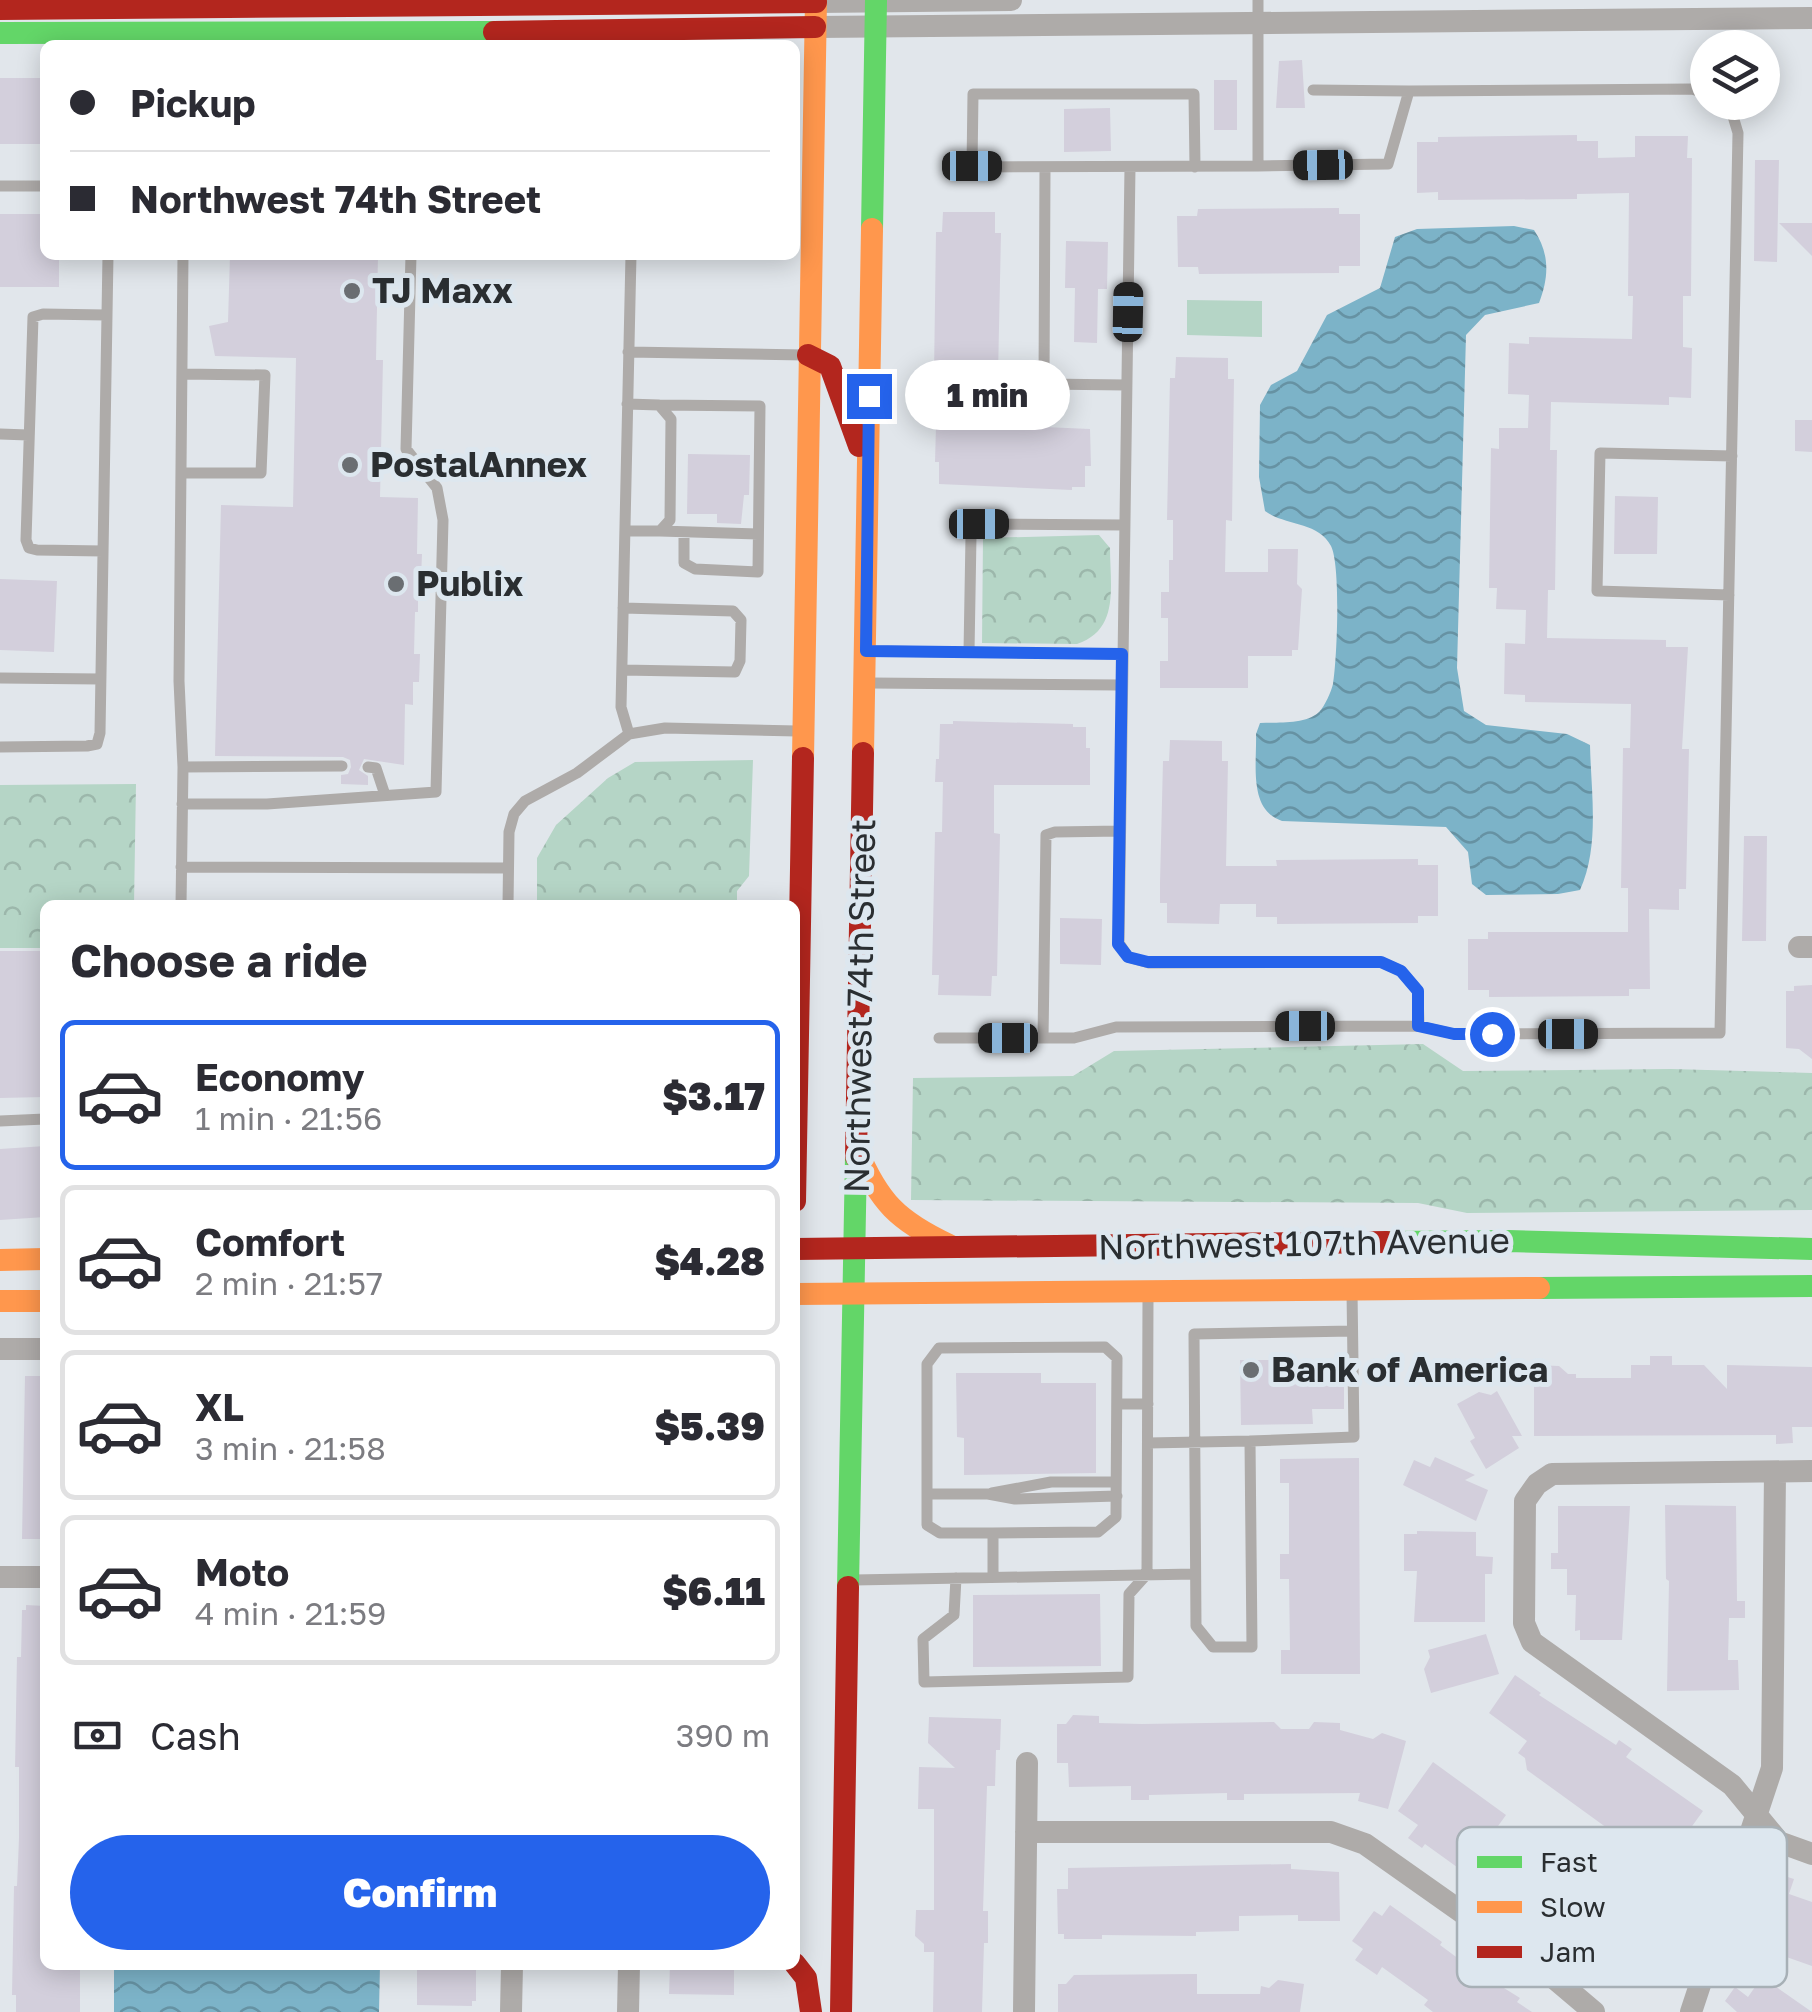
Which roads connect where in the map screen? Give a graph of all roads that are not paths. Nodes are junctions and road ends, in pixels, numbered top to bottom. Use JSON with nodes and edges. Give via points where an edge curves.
{"nodes":[{"id":1,"x":1012,"y":0,"type":"edge"},
{"id":2,"x":816,"y":1,"type":"edge"},
{"id":3,"x":416,"y":5,"type":"junction"},
{"id":4,"x":166,"y":7,"type":"junction"},
{"id":5,"x":0,"y":9,"type":"edge"},
{"id":6,"x":876,"y":9,"type":"edge"},
{"id":7,"x":1477,"y":10,"type":"edge"},
{"id":8,"x":1258,"y":11,"type":"edge"},
{"id":9,"x":1810,"y":12,"type":"edge"},
{"id":10,"x":815,"y":27,"type":"junction"},
{"id":11,"x":0,"y":33,"type":"edge"},
{"id":12,"x":654,"y":37,"type":"edge"},
{"id":13,"x":165,"y":38,"type":"edge"},
{"id":14,"x":244,"y":38,"type":"edge"},
{"id":15,"x":113,"y":39,"type":"edge"},
{"id":16,"x":416,"y":39,"type":"edge"},
{"id":17,"x":1690,"y":89,"type":"edge"},
{"id":18,"x":1312,"y":90,"type":"dead end"},
{"id":19,"x":1409,"y":90,"type":"junction"},
{"id":20,"x":1734,"y":120,"type":"edge"},
{"id":21,"x":1258,"y":166,"type":"junction"},
{"id":22,"x":1044,"y":167,"type":"junction"},
{"id":23,"x":1195,"y":167,"type":"junction"},
{"id":24,"x":1130,"y":168,"type":"junction"},
{"id":25,"x":0,"y":186,"type":"edge"},
{"id":26,"x":40,"y":186,"type":"edge"},
{"id":27,"x":108,"y":260,"type":"edge"},
{"id":28,"x":183,"y":260,"type":"edge"},
{"id":29,"x":411,"y":260,"type":"edge"},
{"id":30,"x":631,"y":260,"type":"edge"},
{"id":31,"x":106,"y":315,"type":"junction"},
{"id":32,"x":628,"y":352,"type":"junction"},
{"id":33,"x":808,"y":355,"type":"junction"},
{"id":34,"x":182,"y":374,"type":"junction"},
{"id":35,"x":1126,"y":385,"type":"junction"},
{"id":36,"x":628,"y":404,"type":"junction"},
{"id":37,"x":659,"y":404,"type":"junction"},
{"id":38,"x":0,"y":434,"type":"edge"},
{"id":39,"x":28,"y":435,"type":"junction"},
{"id":40,"x":1732,"y":456,"type":"junction"},
{"id":41,"x":868,"y":472,"type":"junction"},
{"id":42,"x":181,"y":473,"type":"junction"},
{"id":43,"x":1124,"y":525,"type":"junction"},
{"id":44,"x":625,"y":531,"type":"junction"},
{"id":45,"x":660,"y":532,"type":"junction"},
{"id":46,"x":684,"y":532,"type":"junction"},
{"id":47,"x":758,"y":534,"type":"junction"},
{"id":48,"x":103,"y":551,"type":"junction"},
{"id":49,"x":1729,"y":595,"type":"junction"},
{"id":50,"x":623,"y":608,"type":"junction"},
{"id":51,"x":866,"y":651,"type":"junction"},
{"id":52,"x":969,"y":652,"type":"junction"},
{"id":53,"x":1122,"y":654,"type":"junction"},
{"id":54,"x":622,"y":670,"type":"junction"},
{"id":55,"x":0,"y":678,"type":"edge"},
{"id":56,"x":100,"y":679,"type":"junction"},
{"id":57,"x":866,"y":682,"type":"junction"},
{"id":58,"x":1121,"y":685,"type":"junction"},
{"id":59,"x":801,"y":731,"type":"junction"},
{"id":60,"x":629,"y":734,"type":"junction"},
{"id":61,"x":0,"y":747,"type":"edge"},
{"id":62,"x":342,"y":766,"type":"dead end"},
{"id":63,"x":183,"y":767,"type":"junction"},
{"id":64,"x":368,"y":767,"type":"dead end"},
{"id":65,"x":385,"y":795,"type":"junction"},
{"id":66,"x":182,"y":804,"type":"junction"},
{"id":67,"x":1120,"y":832,"type":"junction"},
{"id":68,"x":181,"y":867,"type":"junction"},
{"id":69,"x":508,"y":868,"type":"junction"},
{"id":70,"x":180,"y":900,"type":"edge"},
{"id":71,"x":508,"y":900,"type":"edge"},
{"id":72,"x":799,"y":900,"type":"edge"},
{"id":73,"x":1418,"y":1026,"type":"junction"},
{"id":74,"x":939,"y":1038,"type":"dead end"},
{"id":75,"x":1043,"y":1038,"type":"junction"},
{"id":76,"x":40,"y":1118,"type":"edge"},
{"id":77,"x":0,"y":1121,"type":"edge"},
{"id":78,"x":857,"y":1150,"type":"junction"},
{"id":79,"x":800,"y":1249,"type":"edge"},
{"id":80,"x":856,"y":1249,"type":"junction"},
{"id":81,"x":958,"y":1249,"type":"junction"},
{"id":82,"x":1812,"y":1249,"type":"edge"},
{"id":83,"x":40,"y":1259,"type":"edge"},
{"id":84,"x":0,"y":1260,"type":"edge"},
{"id":85,"x":1812,"y":1286,"type":"edge"},
{"id":86,"x":1352,"y":1289,"type":"junction"},
{"id":87,"x":1148,"y":1292,"type":"junction"},
{"id":88,"x":800,"y":1294,"type":"edge"},
{"id":89,"x":855,"y":1294,"type":"junction"},
{"id":90,"x":0,"y":1301,"type":"edge"},
{"id":91,"x":40,"y":1301,"type":"edge"},
{"id":92,"x":1352,"y":1331,"type":"junction"},
{"id":93,"x":0,"y":1349,"type":"edge"},
{"id":94,"x":40,"y":1349,"type":"edge"},
{"id":95,"x":1117,"y":1404,"type":"junction"},
{"id":96,"x":1148,"y":1404,"type":"junction"},
{"id":97,"x":1250,"y":1441,"type":"junction"},
{"id":98,"x":1194,"y":1442,"type":"junction"},
{"id":99,"x":1148,"y":1443,"type":"junction"},
{"id":100,"x":1812,"y":1471,"type":"edge"},
{"id":101,"x":1775,"y":1472,"type":"junction"},
{"id":102,"x":1116,"y":1482,"type":"junction"},
{"id":103,"x":928,"y":1494,"type":"junction"},
{"id":104,"x":988,"y":1494,"type":"junction"},
{"id":105,"x":1116,"y":1496,"type":"junction"},
{"id":106,"x":992,"y":1533,"type":"junction"},
{"id":107,"x":1147,"y":1574,"type":"junction"},
{"id":108,"x":1195,"y":1574,"type":"junction"},
{"id":109,"x":0,"y":1576,"type":"edge"},
{"id":110,"x":993,"y":1577,"type":"junction"},
{"id":111,"x":40,"y":1578,"type":"edge"},
{"id":112,"x":956,"y":1578,"type":"junction"},
{"id":113,"x":851,"y":1580,"type":"junction"},
{"id":114,"x":1027,"y":1763,"type":"dead end"},
{"id":115,"x":1757,"y":1816,"type":"junction"},
{"id":116,"x":1753,"y":1827,"type":"edge"},
{"id":117,"x":1767,"y":1827,"type":"edge"},
{"id":118,"x":1026,"y":1832,"type":"junction"},
{"id":119,"x":1787,"y":1845,"type":"edge"},
{"id":120,"x":1812,"y":1854,"type":"edge"},
{"id":121,"x":1457,"y":1908,"type":"edge"},
{"id":122,"x":512,"y":1970,"type":"edge"},
{"id":123,"x":628,"y":1970,"type":"edge"},
{"id":124,"x":793,"y":1970,"type":"edge"},
{"id":125,"x":799,"y":1970,"type":"edge"},
{"id":126,"x":1565,"y":1987,"type":"edge"},
{"id":127,"x":1700,"y":1987,"type":"edge"},
{"id":128,"x":511,"y":2012,"type":"edge"},
{"id":129,"x":628,"y":2012,"type":"edge"},
{"id":130,"x":791,"y":2012,"type":"edge"},
{"id":131,"x":811,"y":2012,"type":"edge"},
{"id":132,"x":841,"y":2012,"type":"edge"},
{"id":133,"x":1024,"y":2012,"type":"edge"},
{"id":134,"x":1594,"y":2012,"type":"edge"},
{"id":135,"x":1692,"y":2012,"type":"edge"}],
"edges":[{"from":1,"to":6,"type":"street"},
{"from":2,"to":3,"type":"main road"},
{"from":2,"to":6,"type":"street"},
{"from":2,"to":10,"type":"main road","name":"Northwest 74th Street"},
{"from":3,"to":4,"type":"main road"},
{"from":3,"to":16,"type":"lane"},
{"from":4,"to":5,"type":"main road"},
{"from":4,"to":13,"type":"lane"},
{"from":6,"to":8,"type":"street"},
{"from":6,"to":10,"type":"street"},
{"from":6,"to":41,"type":"main road","name":"Northwest 74th Street"},
{"from":7,"to":8,"type":"street"},
{"from":7,"to":9,"type":"street"},
{"from":8,"to":21,"type":"lane"},
{"from":10,"to":12,"type":"main road"},
{"from":10,"to":33,"type":"main road","name":"Northwest 74th Street"},
{"from":11,"to":15,"type":"main road"},
{"from":12,"to":16,"type":"main road"},
{"from":13,"to":14,"type":"main road"},
{"from":13,"to":15,"type":"main road"},
{"from":14,"to":16,"type":"main road"},
{"from":17,"to":19,"type":"lane"},
{"from":18,"to":19,"type":"lane"},
{"from":19,"to":21,"type":"lane","via":[[1388,164]]},
{"from":20,"to":40,"type":"lane"},
{"from":21,"to":23,"type":"lane"},
{"from":22,"to":23,"type":"lane","via":[[972,166],[973,94],[1194,94]]},
{"from":22,"to":24,"type":"lane"},
{"from":22,"to":35,"type":"lane","via":[[1044,384]]},
{"from":23,"to":24,"type":"lane"},
{"from":24,"to":35,"type":"lane"},
{"from":25,"to":26,"type":"lane"},
{"from":27,"to":31,"type":"lane"},
{"from":28,"to":34,"type":"lane"},
{"from":29,"to":65,"type":"lane","via":[[406,449],[437,488],[443,520],[436,792]]},
{"from":30,"to":32,"type":"lane"},
{"from":31,"to":39,"type":"lane","via":[[33,317]]},
{"from":31,"to":48,"type":"lane"},
{"from":32,"to":33,"type":"lane"},
{"from":32,"to":36,"type":"lane"},
{"from":33,"to":41,"type":"main road","via":[[830,366]]},
{"from":33,"to":59,"type":"main road","name":"Northwest 74th Street"},
{"from":34,"to":42,"type":"lane"},
{"from":34,"to":42,"type":"lane","via":[[265,375],[261,473]]},
{"from":35,"to":43,"type":"lane"},
{"from":36,"to":37,"type":"lane"},
{"from":36,"to":44,"type":"lane"},
{"from":37,"to":45,"type":"lane","via":[[672,419],[670,520]]},
{"from":37,"to":47,"type":"lane","via":[[760,406]]},
{"from":38,"to":39,"type":"lane"},
{"from":39,"to":48,"type":"lane","via":[[29,548]]},
{"from":40,"to":49,"type":"lane"},
{"from":40,"to":49,"type":"lane","via":[[1600,454],[1597,591]]},
{"from":41,"to":51,"type":"main road","name":"Northwest 74th Street"},
{"from":42,"to":63,"type":"lane"},
{"from":43,"to":52,"type":"lane","via":[[979,524],[970,536]]},
{"from":43,"to":53,"type":"lane"},
{"from":44,"to":45,"type":"lane"},
{"from":44,"to":50,"type":"lane"},
{"from":45,"to":46,"type":"lane"},
{"from":46,"to":47,"type":"lane"},
{"from":46,"to":47,"type":"lane","via":[[684,563],[695,569],[758,572]]},
{"from":48,"to":56,"type":"lane"},
{"from":49,"to":73,"type":"lane","via":[[1720,1033],[1454,1034]]},
{"from":50,"to":54,"type":"lane"},
{"from":50,"to":54,"type":"lane","via":[[733,611],[742,620],[735,672]]},
{"from":51,"to":52,"type":"lane"},
{"from":51,"to":57,"type":"main road","name":"Northwest 74th Street"},
{"from":52,"to":53,"type":"lane"},
{"from":53,"to":58,"type":"lane"},
{"from":54,"to":60,"type":"lane"},
{"from":55,"to":56,"type":"lane"},
{"from":56,"to":61,"type":"lane","via":[[97,744]]},
{"from":57,"to":58,"type":"lane"},
{"from":57,"to":78,"type":"main road","name":"Northwest 74th Street"},
{"from":58,"to":67,"type":"lane"},
{"from":59,"to":60,"type":"lane","via":[[665,728]]},
{"from":59,"to":72,"type":"main road","name":"Northwest 74th Street"},
{"from":60,"to":69,"type":"lane","via":[[578,774],[525,801],[510,822]]},
{"from":62,"to":63,"type":"lane"},
{"from":63,"to":66,"type":"lane"},
{"from":64,"to":65,"type":"lane","via":[[376,768]]},
{"from":65,"to":66,"type":"lane"},
{"from":66,"to":68,"type":"lane"},
{"from":67,"to":73,"type":"lane","via":[[1118,944],[1128,957],[1381,962],[1401,971],[1418,991]]},
{"from":67,"to":75,"type":"lane","via":[[1046,835]]},
{"from":68,"to":69,"type":"lane"},
{"from":68,"to":70,"type":"lane"},
{"from":69,"to":71,"type":"lane"},
{"from":73,"to":75,"type":"lane","via":[[1116,1027]]},
{"from":74,"to":75,"type":"lane"},
{"from":76,"to":77,"type":"lane"},
{"from":78,"to":80,"type":"main road","name":"Northwest 74th Street"},
{"from":78,"to":81,"type":"main road","via":[[895,1216]]},
{"from":79,"to":80,"type":"main road","name":"Northwest 107th Avenue"},
{"from":80,"to":81,"type":"main road","name":"Northwest 107th Avenue"},
{"from":80,"to":89,"type":"main road","name":"Northwest 74th Street"},
{"from":81,"to":82,"type":"main road","name":"Northwest 107th Avenue","via":[[1508,1241]]},
{"from":83,"to":84,"type":"main road"},
{"from":85,"to":86,"type":"main road","name":"Northwest 107th Avenue"},
{"from":86,"to":87,"type":"main road","name":"Northwest 107th Avenue"},
{"from":86,"to":92,"type":"lane"},
{"from":87,"to":89,"type":"main road","name":"Northwest 107th Avenue"},
{"from":87,"to":96,"type":"lane"},
{"from":88,"to":89,"type":"main road","name":"Northwest 107th Avenue"},
{"from":89,"to":113,"type":"main road","name":"Northwest 74th Street"},
{"from":90,"to":91,"type":"main road"},
{"from":92,"to":97,"type":"lane","via":[[1354,1437]]},
{"from":92,"to":98,"type":"lane","via":[[1194,1334]]},
{"from":93,"to":94,"type":"street"},
{"from":95,"to":96,"type":"lane"},
{"from":95,"to":102,"type":"lane"},
{"from":95,"to":103,"type":"lane","via":[[1117,1358],[1105,1347],[938,1348],[927,1364]]},
{"from":96,"to":99,"type":"lane"},
{"from":97,"to":98,"type":"lane"},
{"from":97,"to":108,"type":"lane","via":[[1252,1647],[1213,1647],[1196,1626]]},
{"from":98,"to":99,"type":"lane"},
{"from":98,"to":108,"type":"lane"},
{"from":99,"to":107,"type":"lane"},
{"from":100,"to":101,"type":"street"},
{"from":101,"to":115,"type":"street","via":[[1772,1768]]},
{"from":101,"to":115,"type":"street","via":[[1552,1474],[1525,1501],[1524,1623],[1532,1642],[1732,1785]]},
{"from":102,"to":104,"type":"lane","via":[[1051,1482]]},
{"from":102,"to":105,"type":"lane"},
{"from":103,"to":104,"type":"lane"},
{"from":103,"to":106,"type":"lane","via":[[928,1524],[940,1533]]},
{"from":104,"to":105,"type":"lane"},
{"from":105,"to":106,"type":"lane","via":[[1116,1517],[1098,1532]]},
{"from":106,"to":110,"type":"lane"},
{"from":107,"to":108,"type":"lane"},
{"from":107,"to":110,"type":"lane"},
{"from":107,"to":112,"type":"lane","via":[[1129,1594],[1128,1677],[924,1682],[923,1639],[954,1615]]},
{"from":109,"to":111,"type":"street"},
{"from":110,"to":112,"type":"lane"},
{"from":112,"to":113,"type":"lane"},
{"from":113,"to":132,"type":"main road","name":"Northwest 74th Street"},
{"from":114,"to":118,"type":"street"},
{"from":115,"to":116,"type":"street"},
{"from":115,"to":117,"type":"street"},
{"from":118,"to":121,"type":"street","via":[[1331,1832],[1365,1844]]},
{"from":118,"to":133,"type":"street"},
{"from":119,"to":120,"type":"street"},
{"from":122,"to":128,"type":"street"},
{"from":123,"to":129,"type":"street"},
{"from":124,"to":130,"type":"main road"},
{"from":125,"to":131,"type":"main road"},
{"from":126,"to":134,"type":"street"},
{"from":127,"to":135,"type":"street"}]}
